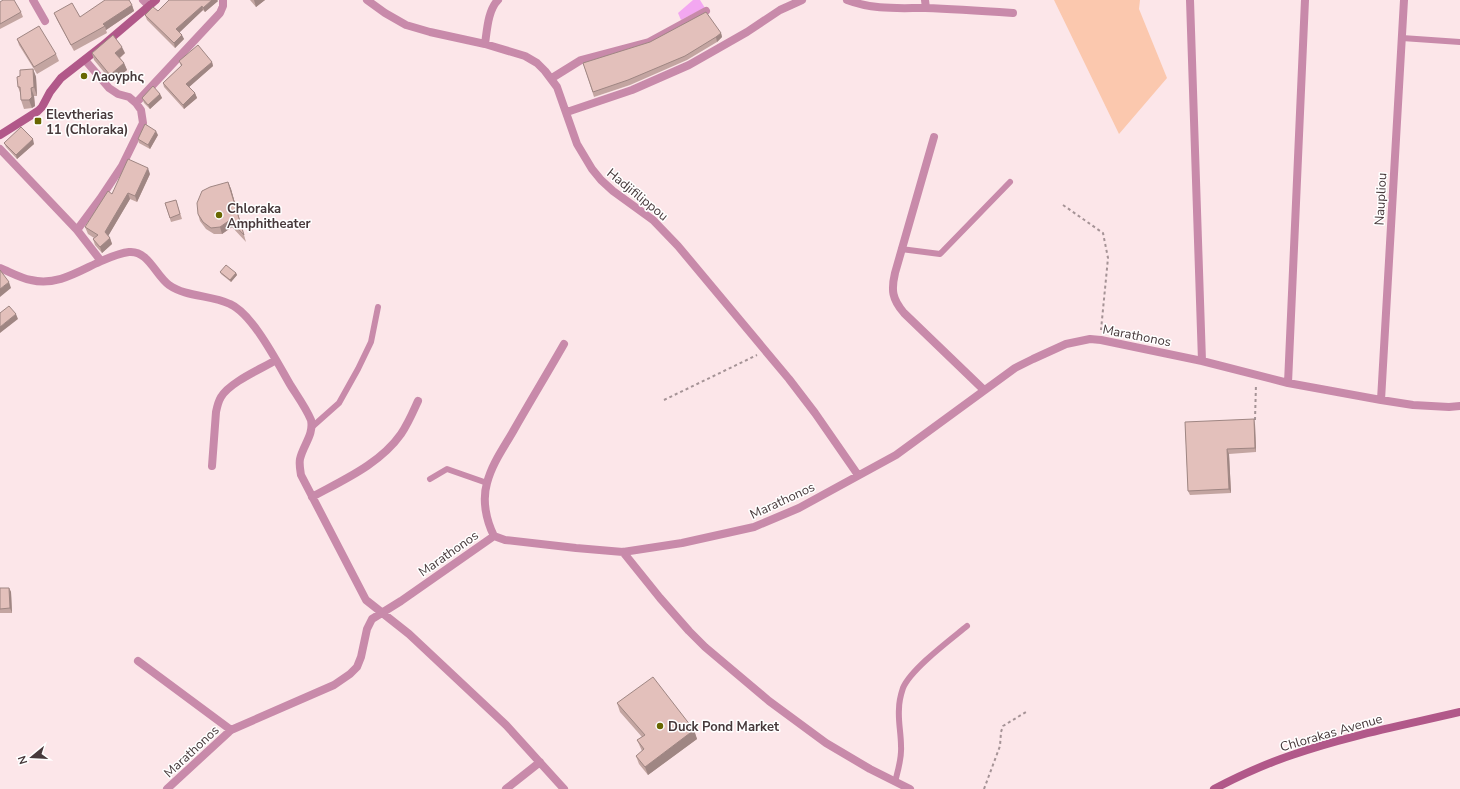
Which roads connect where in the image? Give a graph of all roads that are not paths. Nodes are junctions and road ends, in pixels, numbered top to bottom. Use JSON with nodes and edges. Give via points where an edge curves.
{"nodes":[{"id":1,"x":33,"y":0,"type":"edge"},
{"id":2,"x":156,"y":0,"type":"edge"},
{"id":3,"x":223,"y":0,"type":"edge"},
{"id":4,"x":368,"y":0,"type":"edge"},
{"id":5,"x":498,"y":0,"type":"edge"},
{"id":6,"x":802,"y":0,"type":"edge"},
{"id":7,"x":847,"y":0,"type":"edge"},
{"id":8,"x":1190,"y":0,"type":"edge"},
{"id":9,"x":1305,"y":0,"type":"edge"},
{"id":10,"x":1404,"y":0,"type":"edge"},
{"id":11,"x":146,"y":3,"type":"edge"},
{"id":12,"x":925,"y":4,"type":"edge"},
{"id":13,"x":706,"y":11,"type":"edge"},
{"id":14,"x":1013,"y":13,"type":"dead end"},
{"id":15,"x":45,"y":21,"type":"dead end"},
{"id":16,"x":1402,"y":38,"type":"junction"},
{"id":17,"x":1460,"y":42,"type":"edge"},
{"id":18,"x":484,"y":44,"type":"junction"},
{"id":19,"x":85,"y":60,"type":"junction"},
{"id":20,"x":552,"y":78,"type":"junction"},
{"id":21,"x":136,"y":103,"type":"junction"},
{"id":22,"x":567,"y":112,"type":"junction"},
{"id":23,"x":0,"y":135,"type":"edge"},
{"id":24,"x":934,"y":137,"type":"dead end"},
{"id":25,"x":0,"y":149,"type":"edge"},
{"id":26,"x":1010,"y":182,"type":"dead end"},
{"id":27,"x":76,"y":230,"type":"junction"},
{"id":28,"x":902,"y":249,"type":"junction"},
{"id":29,"x":101,"y":261,"type":"junction"},
{"id":30,"x":0,"y":268,"type":"edge"},
{"id":31,"x":378,"y":307,"type":"dead end"},
{"id":32,"x":564,"y":344,"type":"dead end"},
{"id":33,"x":276,"y":360,"type":"junction"},
{"id":34,"x":1202,"y":361,"type":"junction"},
{"id":35,"x":1288,"y":383,"type":"junction"},
{"id":36,"x":984,"y":390,"type":"junction"},
{"id":37,"x":1381,"y":400,"type":"junction"},
{"id":38,"x":418,"y":401,"type":"dead end"},
{"id":39,"x":1460,"y":406,"type":"edge"},
{"id":40,"x":312,"y":427,"type":"junction"},
{"id":41,"x":212,"y":466,"type":"dead end"},
{"id":42,"x":858,"y":475,"type":"junction"},
{"id":43,"x":430,"y":479,"type":"dead end"},
{"id":44,"x":487,"y":483,"type":"junction"},
{"id":45,"x":312,"y":497,"type":"junction"},
{"id":46,"x":494,"y":536,"type":"junction"},
{"id":47,"x":623,"y":552,"type":"junction"},
{"id":48,"x":383,"y":612,"type":"junction"},
{"id":49,"x":967,"y":626,"type":"dead end"},
{"id":50,"x":138,"y":661,"type":"dead end"},
{"id":51,"x":1460,"y":712,"type":"edge"},
{"id":52,"x":231,"y":730,"type":"junction"},
{"id":53,"x":540,"y":762,"type":"junction"},
{"id":54,"x":895,"y":782,"type":"junction"},
{"id":55,"x":167,"y":789,"type":"edge"},
{"id":56,"x":506,"y":789,"type":"edge"},
{"id":57,"x":564,"y":789,"type":"edge"},
{"id":58,"x":910,"y":789,"type":"edge"},
{"id":59,"x":1214,"y":789,"type":"edge"}],
"edges":[{"from":1,"to":15,"type":"street"},
{"from":2,"to":11,"type":"main road"},
{"from":3,"to":21,"type":"street","via":[[220,13]]},
{"from":4,"to":18,"type":"street","name":"Hadjifilippou","via":[[384,13],[406,25]]},
{"from":5,"to":18,"type":"street","via":[[493,6]]},
{"from":6,"to":22,"type":"street","via":[[780,10],[689,65],[632,90]]},
{"from":7,"to":12,"type":"street","via":[[872,8]]},
{"from":8,"to":34,"type":"street"},
{"from":9,"to":35,"type":"street"},
{"from":10,"to":16,"type":"street","name":"Naupliou"},
{"from":11,"to":19,"type":"main road"},
{"from":12,"to":14,"type":"street"},
{"from":13,"to":20,"type":"street","via":[[649,42],[581,60]]},
{"from":16,"to":17,"type":"lane"},
{"from":16,"to":37,"type":"street","name":"Naupliou"},
{"from":18,"to":20,"type":"street","name":"Hadjifilippou","via":[[525,56],[537,63]]},
{"from":19,"to":21,"type":"street","via":[[109,88]]},
{"from":19,"to":23,"type":"main road","via":[[56,84],[38,111]]},
{"from":20,"to":22,"type":"street","name":"Hadjifilippou"},
{"from":21,"to":27,"type":"street","via":[[141,110],[143,123],[140,131],[122,166]]},
{"from":22,"to":42,"type":"street","name":"Hadjifilippou","via":[[577,144],[601,180],[667,232],[815,413]]},
{"from":24,"to":28,"type":"street"},
{"from":25,"to":27,"type":"street"},
{"from":26,"to":28,"type":"lane","via":[[940,254]]},
{"from":27,"to":29,"type":"street"},
{"from":28,"to":36,"type":"street","via":[[892,287],[898,306]]},
{"from":29,"to":30,"type":"street","via":[[64,278],[44,282],[30,280]]},
{"from":29,"to":33,"type":"street","via":[[129,252],[136,253],[143,256],[170,286],[231,304],[247,317]]},
{"from":31,"to":40,"type":"lane","via":[[371,342],[340,403]]},
{"from":32,"to":44,"type":"street","via":[[498,458]]},
{"from":33,"to":40,"type":"street","via":[[308,413]]},
{"from":33,"to":41,"type":"street","via":[[232,385],[220,397],[216,412]]},
{"from":34,"to":35,"type":"street","name":"Marathonos"},
{"from":34,"to":36,"type":"street","name":"Marathonos","via":[[1090,339],[1055,349],[1015,368]]},
{"from":35,"to":37,"type":"street","name":"Marathonos"},
{"from":36,"to":42,"type":"street","name":"Marathonos","via":[[896,455]]},
{"from":37,"to":39,"type":"street","name":"Marathonos","via":[[1413,405]]},
{"from":38,"to":45,"type":"street","via":[[401,434],[388,450],[353,475]]},
{"from":40,"to":45,"type":"street","via":[[300,464],[301,475]]},
{"from":42,"to":47,"type":"street","name":"Marathonos","via":[[799,508],[754,526],[682,543]]},
{"from":43,"to":44,"type":"lane","via":[[447,469]]},
{"from":44,"to":46,"type":"street","via":[[485,508]]},
{"from":45,"to":48,"type":"street","via":[[366,600]]},
{"from":46,"to":47,"type":"street","name":"Marathonos","via":[[505,540],[569,548]]},
{"from":46,"to":48,"type":"street","name":"Marathonos"},
{"from":47,"to":54,"type":"street","via":[[689,631],[769,701],[826,743]]},
{"from":48,"to":52,"type":"street","name":"Marathonos","via":[[369,623],[361,657],[357,667],[350,674],[334,685]]},
{"from":48,"to":53,"type":"street","via":[[506,725]]},
{"from":49,"to":54,"type":"lane","via":[[924,663],[903,688],[899,708],[900,761]]},
{"from":50,"to":52,"type":"street"},
{"from":51,"to":59,"type":"main road","name":"Chlorakas Avenue","via":[[1293,754],[1242,774]]},
{"from":52,"to":55,"type":"street","name":"Marathonos"},
{"from":53,"to":56,"type":"street"},
{"from":53,"to":57,"type":"street"},
{"from":54,"to":58,"type":"street"}]}
